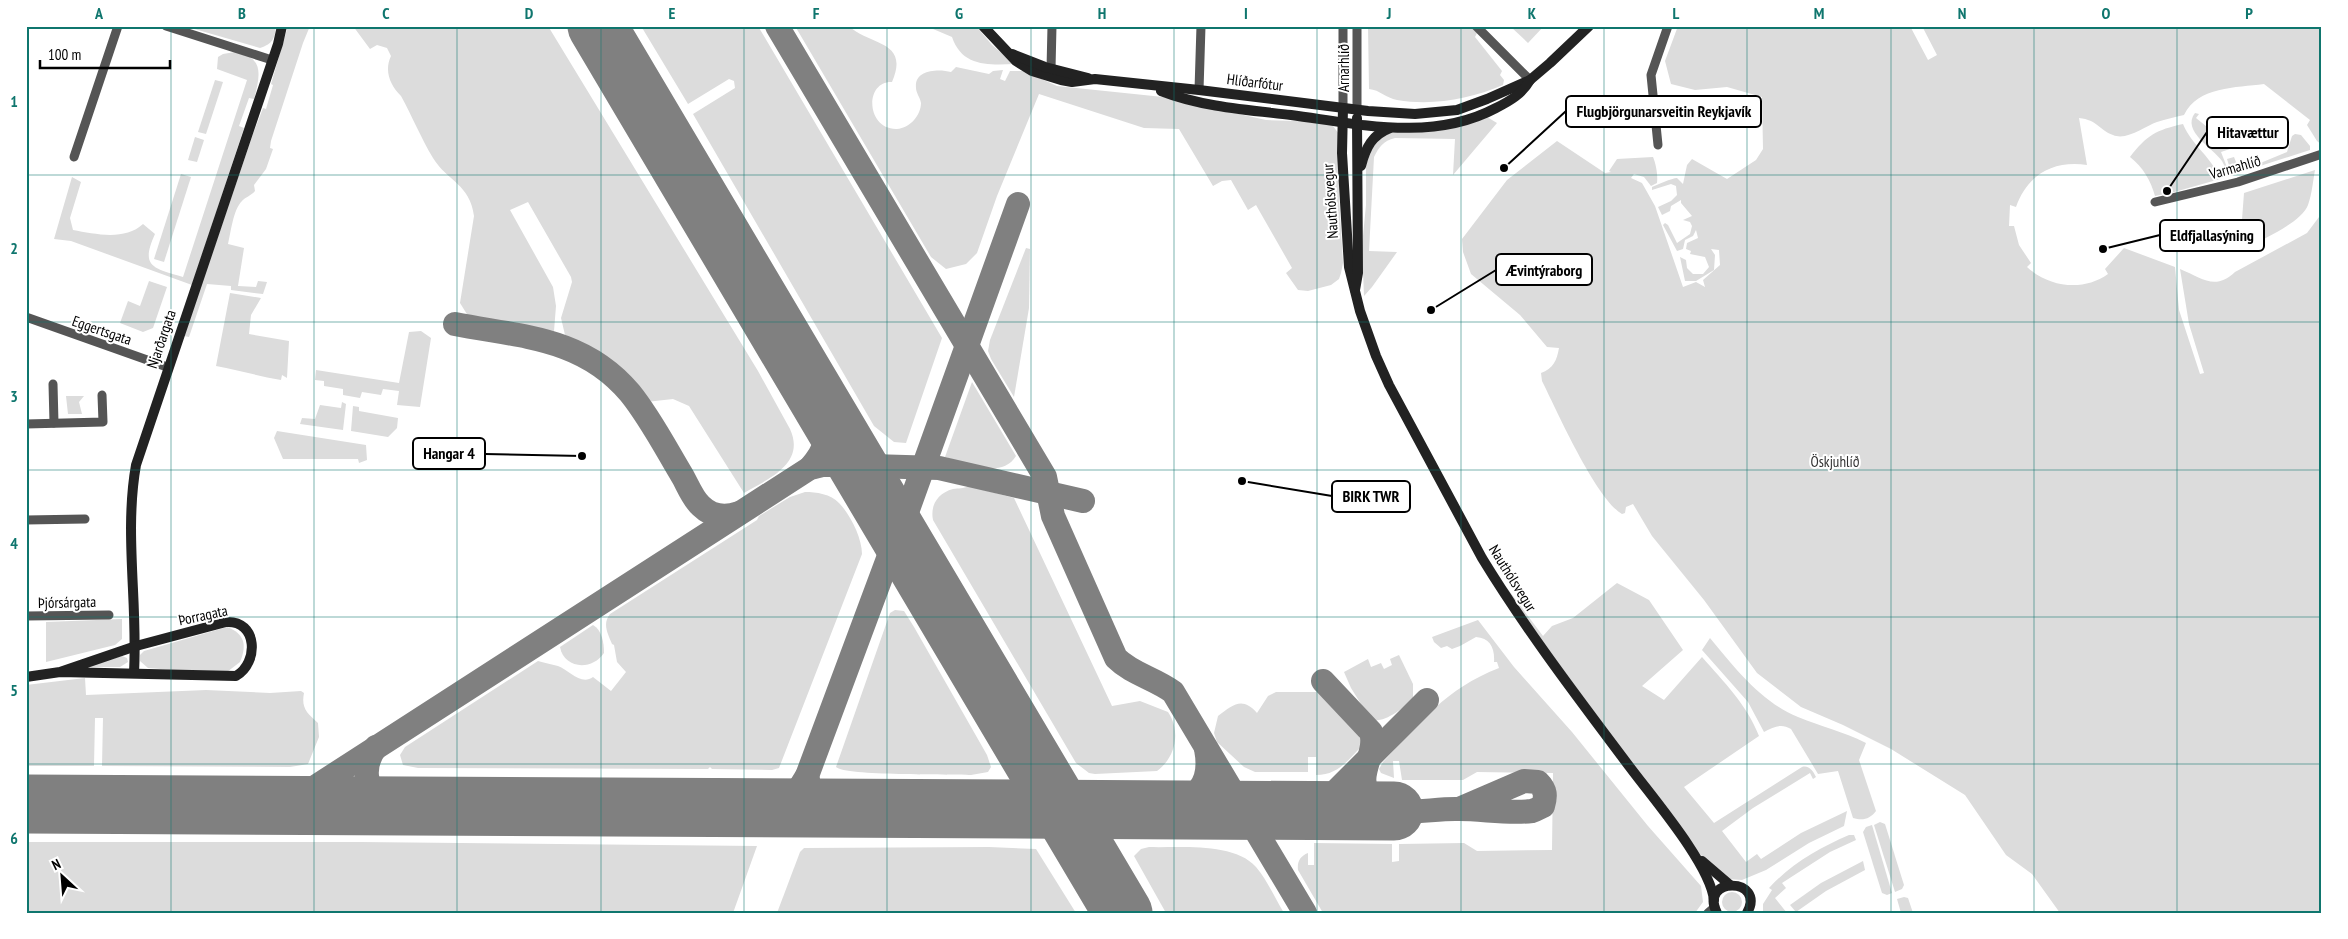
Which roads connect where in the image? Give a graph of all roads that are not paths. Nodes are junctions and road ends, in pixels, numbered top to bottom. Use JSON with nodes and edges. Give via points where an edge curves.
{"nodes":[{"id":1,"x":118,"y":26,"type":"edge"},
{"id":2,"x":166,"y":26,"type":"edge"},
{"id":3,"x":282,"y":26,"type":"edge"},
{"id":4,"x":983,"y":26,"type":"edge"},
{"id":5,"x":1052,"y":26,"type":"edge"},
{"id":6,"x":1201,"y":26,"type":"edge"},
{"id":7,"x":1343,"y":26,"type":"edge"},
{"id":8,"x":1357,"y":26,"type":"edge"},
{"id":9,"x":1476,"y":26,"type":"edge"},
{"id":10,"x":1588,"y":26,"type":"edge"},
{"id":11,"x":1668,"y":26,"type":"edge"},
{"id":12,"x":1011,"y":54,"type":"junction"},
{"id":13,"x":272,"y":60,"type":"junction"},
{"id":14,"x":1051,"y":69,"type":"junction"},
{"id":15,"x":1089,"y":79,"type":"junction"},
{"id":16,"x":1530,"y":80,"type":"junction"},
{"id":17,"x":1148,"y":86,"type":"junction"},
{"id":18,"x":1199,"y":90,"type":"junction"},
{"id":19,"x":1343,"y":108,"type":"junction"},
{"id":20,"x":1357,"y":110,"type":"junction"},
{"id":21,"x":1343,"y":122,"type":"junction"},
{"id":22,"x":1357,"y":124,"type":"junction"},
{"id":23,"x":1391,"y":128,"type":"junction"},
{"id":24,"x":1658,"y":145,"type":"dead end"},
{"id":25,"x":2322,"y":154,"type":"edge"},
{"id":26,"x":74,"y":157,"type":"dead end"},
{"id":27,"x":1357,"y":182,"type":"junction"},
{"id":28,"x":2155,"y":202,"type":"dead end"},
{"id":29,"x":1355,"y":290,"type":"junction"},
{"id":30,"x":27,"y":319,"type":"edge"},
{"id":31,"x":167,"y":367,"type":"junction"},
{"id":32,"x":53,"y":384,"type":"dead end"},
{"id":33,"x":102,"y":395,"type":"dead end"},
{"id":34,"x":54,"y":423,"type":"junction"},
{"id":35,"x":26,"y":424,"type":"edge"},
{"id":36,"x":85,"y":519,"type":"dead end"},
{"id":37,"x":26,"y":520,"type":"edge"},
{"id":38,"x":109,"y":615,"type":"dead end"},
{"id":39,"x":26,"y":616,"type":"edge"},
{"id":40,"x":136,"y":646,"type":"junction"},
{"id":41,"x":60,"y":672,"type":"junction"},
{"id":42,"x":134,"y":672,"type":"junction"},
{"id":43,"x":26,"y":678,"type":"edge"},
{"id":44,"x":1694,"y":854,"type":"junction"},
{"id":45,"x":1730,"y":884,"type":"junction"},
{"id":46,"x":1714,"y":908,"type":"edge"},
{"id":47,"x":1747,"y":913,"type":"edge"}],
"edges":[{"from":1,"to":26,"type":"street"},
{"from":2,"to":13,"type":"street"},
{"from":3,"to":13,"type":"street","name":"Njarðargata"},
{"from":4,"to":12,"type":"street","name":"Hlíðarfótur"},
{"from":5,"to":14,"type":"street"},
{"from":6,"to":18,"type":"street"},
{"from":7,"to":19,"type":"street","name":"Arnarhlíð"},
{"from":8,"to":20,"type":"street","name":"Arnarhlíð"},
{"from":9,"to":16,"type":"street"},
{"from":10,"to":16,"type":"street"},
{"from":11,"to":24,"type":"street","via":[[1651,75]]},
{"from":12,"to":14,"type":"street","name":"Hlíðarfótur"},
{"from":12,"to":15,"type":"street","name":"Hlíðarfótur","via":[[1026,68],[1050,77],[1072,82]]},
{"from":13,"to":31,"type":"street","name":"Njarðargata"},
{"from":14,"to":15,"type":"street","name":"Hlíðarfótur"},
{"from":15,"to":17,"type":"street","name":"Hlíðarfótur"},
{"from":16,"to":20,"type":"street","name":"Hlíðarfótur","via":[[1453,111],[1415,114]]},
{"from":16,"to":23,"type":"street","name":"Hlíðarfótur","via":[[1525,89],[1510,100],[1472,118],[1428,128]]},
{"from":17,"to":18,"type":"street","name":"Hlíðarfótur"},
{"from":17,"to":21,"type":"street","name":"Hlíðarfótur","via":[[1206,104]]},
{"from":18,"to":19,"type":"street","name":"Hlíðarfótur"},
{"from":19,"to":20,"type":"street","name":"Hlíðarfótur"},
{"from":19,"to":21,"type":"street","name":"Nauthólsvegur"},
{"from":20,"to":22,"type":"street","name":"Nauthólsvegur"},
{"from":21,"to":22,"type":"street","name":"Hlíðarfótur"},
{"from":21,"to":29,"type":"street","name":"Nauthólsvegur","via":[[1349,267]]},
{"from":22,"to":23,"type":"street","name":"Hlíðarfótur"},
{"from":22,"to":27,"type":"street","name":"Nauthólsvegur"},
{"from":23,"to":27,"type":"street","via":[[1379,133],[1369,143]]},
{"from":25,"to":28,"type":"street","name":"Varmahlíð","via":[[2238,182]]},
{"from":27,"to":29,"type":"street","name":"Nauthólsvegur","via":[[1358,273]]},
{"from":29,"to":44,"type":"street","name":"Nauthólsvegur","via":[[1380,367],[1482,558],[1513,608]]},
{"from":30,"to":31,"type":"street","name":"Eggertsgata"},
{"from":31,"to":40,"type":"street","name":"Njarðargata","via":[[136,465],[131,493]]},
{"from":32,"to":34,"type":"street"},
{"from":33,"to":34,"type":"street","via":[[103,422]]},
{"from":34,"to":35,"type":"street"},
{"from":36,"to":37,"type":"street"},
{"from":38,"to":39,"type":"street","name":"Þjórsárgata"},
{"from":40,"to":41,"type":"street","name":"Þorragata"},
{"from":40,"to":42,"type":"street","name":"Njarðargata"},
{"from":40,"to":42,"type":"street","name":"Þorragata","via":[[233,622],[244,627],[252,647],[248,666],[236,676]]},
{"from":41,"to":42,"type":"street","name":"Þorragata"},
{"from":41,"to":43,"type":"street","name":"Þorragata"},
{"from":44,"to":45,"type":"street","name":"Nauthólsvegur"},
{"from":44,"to":46,"type":"street","name":"Nauthólsvegur","via":[[1713,890]]},
{"from":45,"to":46,"type":"street","via":[[1720,890]]},
{"from":45,"to":47,"type":"street","name":"Nauthólsvegur","via":[[1748,893],[1750,905]]}]}
